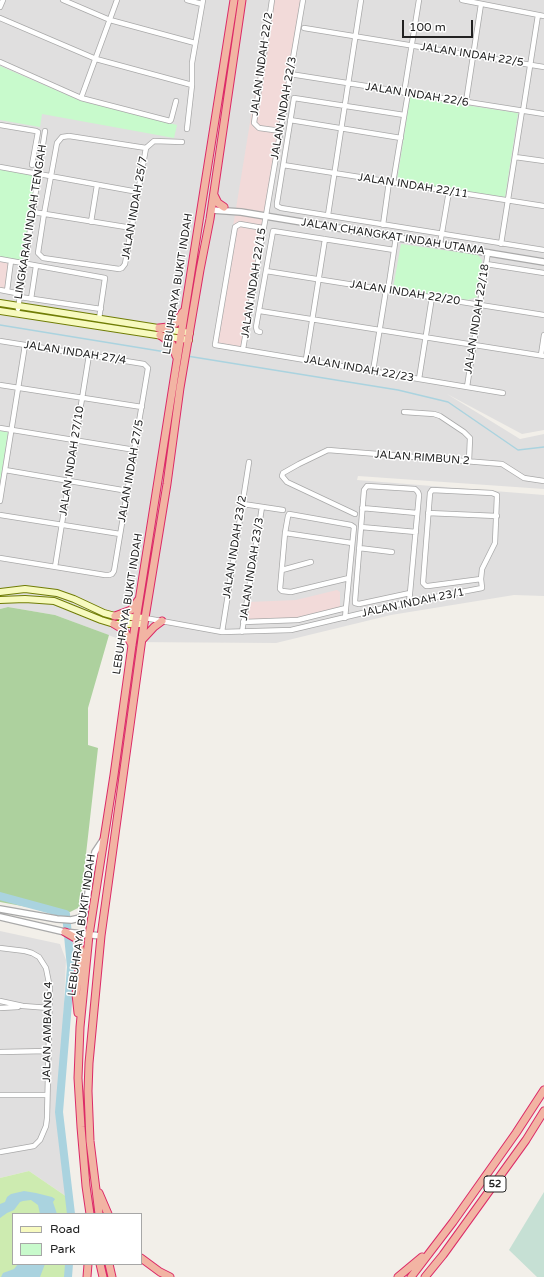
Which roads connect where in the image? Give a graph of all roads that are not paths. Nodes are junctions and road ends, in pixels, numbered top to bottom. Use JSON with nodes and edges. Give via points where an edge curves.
{"nodes":[{"id":1,"x":3,"y":0,"type":"edge"},
{"id":2,"x":63,"y":0,"type":"edge"},
{"id":3,"x":116,"y":0,"type":"edge"},
{"id":4,"x":188,"y":0,"type":"edge"},
{"id":5,"x":234,"y":0,"type":"edge"},
{"id":6,"x":242,"y":0,"type":"edge"},
{"id":7,"x":272,"y":0,"type":"edge"},
{"id":8,"x":302,"y":0,"type":"edge"},
{"id":9,"x":361,"y":0,"type":"edge"},
{"id":10,"x":419,"y":0,"type":"edge"},
{"id":11,"x":462,"y":0,"type":"edge"},
{"id":12,"x":202,"y":2,"type":"edge"},
{"id":13,"x":481,"y":4,"type":"junction"},
{"id":14,"x":0,"y":7,"type":"edge"},
{"id":15,"x":538,"y":15,"type":"junction"},
{"id":16,"x":544,"y":16,"type":"edge"},
{"id":17,"x":0,"y":18,"type":"edge"},
{"id":18,"x":110,"y":20,"type":"junction"},
{"id":19,"x":304,"y":28,"type":"dead end"},
{"id":20,"x":355,"y":37,"type":"junction"},
{"id":21,"x":195,"y":43,"type":"junction"},
{"id":22,"x":412,"y":46,"type":"junction"},
{"id":23,"x":473,"y":55,"type":"junction"},
{"id":24,"x":96,"y":59,"type":"junction"},
{"id":25,"x":0,"y":62,"type":"edge"},
{"id":26,"x":530,"y":64,"type":"junction"},
{"id":27,"x":544,"y":67,"type":"edge"},
{"id":28,"x":290,"y":74,"type":"junction"},
{"id":29,"x":348,"y":84,"type":"junction"},
{"id":30,"x":192,"y":85,"type":"junction"},
{"id":31,"x":406,"y":93,"type":"junction"},
{"id":32,"x":81,"y":98,"type":"junction"},
{"id":33,"x":176,"y":101,"type":"dead end"},
{"id":34,"x":466,"y":102,"type":"junction"},
{"id":35,"x":345,"y":106,"type":"junction"},
{"id":36,"x":523,"y":111,"type":"junction"},
{"id":37,"x":544,"y":114,"type":"edge"},
{"id":38,"x":404,"y":115,"type":"junction"},
{"id":39,"x":290,"y":120,"type":"junction"},
{"id":40,"x":0,"y":125,"type":"edge"},
{"id":41,"x":341,"y":128,"type":"junction"},
{"id":42,"x":187,"y":129,"type":"dead end"},
{"id":43,"x":45,"y":131,"type":"dead end"},
{"id":44,"x":281,"y":131,"type":"junction"},
{"id":45,"x":401,"y":138,"type":"junction"},
{"id":46,"x":182,"y":142,"type":"dead end"},
{"id":47,"x":146,"y":148,"type":"junction"},
{"id":48,"x":515,"y":156,"type":"junction"},
{"id":49,"x":544,"y":161,"type":"edge"},
{"id":50,"x":32,"y":165,"type":"dead end"},
{"id":51,"x":283,"y":165,"type":"junction"},
{"id":52,"x":0,"y":167,"type":"edge"},
{"id":53,"x":38,"y":173,"type":"junction"},
{"id":54,"x":334,"y":173,"type":"junction"},
{"id":55,"x":50,"y":176,"type":"junction"},
{"id":56,"x":391,"y":182,"type":"junction"},
{"id":57,"x":97,"y":185,"type":"junction"},
{"id":58,"x":449,"y":191,"type":"junction"},
{"id":59,"x":138,"y":192,"type":"junction"},
{"id":60,"x":203,"y":193,"type":"junction"},
{"id":61,"x":214,"y":195,"type":"junction"},
{"id":62,"x":508,"y":201,"type":"junction"},
{"id":63,"x":544,"y":206,"type":"edge"},
{"id":64,"x":211,"y":207,"type":"junction"},
{"id":65,"x":223,"y":209,"type":"junction"},
{"id":66,"x":32,"y":212,"type":"junction"},
{"id":67,"x":44,"y":214,"type":"junction"},
{"id":68,"x":200,"y":215,"type":"junction"},
{"id":69,"x":328,"y":215,"type":"junction"},
{"id":70,"x":265,"y":217,"type":"junction"},
{"id":71,"x":210,"y":219,"type":"junction"},
{"id":72,"x":91,"y":222,"type":"junction"},
{"id":73,"x":382,"y":224,"type":"junction"},
{"id":74,"x":132,"y":228,"type":"junction"},
{"id":75,"x":263,"y":228,"type":"junction"},
{"id":76,"x":442,"y":234,"type":"junction"},
{"id":77,"x":396,"y":237,"type":"junction"},
{"id":78,"x":325,"y":239,"type":"junction"},
{"id":79,"x":440,"y":244,"type":"junction"},
{"id":80,"x":501,"y":244,"type":"junction"},
{"id":81,"x":394,"y":250,"type":"junction"},
{"id":82,"x":544,"y":250,"type":"edge"},
{"id":83,"x":488,"y":252,"type":"junction"},
{"id":84,"x":0,"y":259,"type":"edge"},
{"id":85,"x":11,"y":261,"type":"junction"},
{"id":86,"x":544,"y":262,"type":"edge"},
{"id":87,"x":25,"y":264,"type":"junction"},
{"id":88,"x":486,"y":264,"type":"junction"},
{"id":89,"x":36,"y":266,"type":"junction"},
{"id":90,"x":266,"y":271,"type":"junction"},
{"id":91,"x":544,"y":273,"type":"edge"},
{"id":92,"x":318,"y":280,"type":"junction"},
{"id":93,"x":0,"y":290,"type":"edge"},
{"id":94,"x":387,"y":290,"type":"junction"},
{"id":95,"x":8,"y":291,"type":"junction"},
{"id":96,"x":20,"y":296,"type":"junction"},
{"id":97,"x":432,"y":298,"type":"junction"},
{"id":98,"x":31,"y":299,"type":"junction"},
{"id":99,"x":0,"y":303,"type":"edge"},
{"id":100,"x":480,"y":305,"type":"junction"},
{"id":101,"x":19,"y":306,"type":"junction"},
{"id":102,"x":186,"y":307,"type":"junction"},
{"id":103,"x":101,"y":310,"type":"junction"},
{"id":104,"x":0,"y":311,"type":"edge"},
{"id":105,"x":260,"y":311,"type":"junction"},
{"id":106,"x":18,"y":313,"type":"junction"},
{"id":107,"x":544,"y":315,"type":"edge"},
{"id":108,"x":99,"y":319,"type":"junction"},
{"id":109,"x":312,"y":319,"type":"junction"},
{"id":110,"x":380,"y":330,"type":"junction"},
{"id":111,"x":159,"y":332,"type":"junction"},
{"id":112,"x":260,"y":332,"type":"dead end"},
{"id":113,"x":181,"y":335,"type":"junction"},
{"id":114,"x":544,"y":335,"type":"edge"},
{"id":115,"x":189,"y":336,"type":"junction"},
{"id":116,"x":426,"y":337,"type":"junction"},
{"id":117,"x":0,"y":341,"type":"edge"},
{"id":118,"x":24,"y":345,"type":"junction"},
{"id":119,"x":473,"y":345,"type":"junction"},
{"id":120,"x":176,"y":347,"type":"junction"},
{"id":121,"x":243,"y":350,"type":"junction"},
{"id":122,"x":89,"y":355,"type":"junction"},
{"id":123,"x":542,"y":355,"type":"edge"},
{"id":124,"x":306,"y":359,"type":"junction"},
{"id":125,"x":148,"y":368,"type":"joint"},
{"id":126,"x":373,"y":372,"type":"junction"},
{"id":127,"x":419,"y":379,"type":"junction"},
{"id":128,"x":0,"y":385,"type":"edge"},
{"id":129,"x":18,"y":387,"type":"junction"},
{"id":130,"x":467,"y":387,"type":"junction"},
{"id":131,"x":503,"y":393,"type":"dead end"},
{"id":132,"x":82,"y":397,"type":"junction"},
{"id":133,"x":142,"y":407,"type":"junction"},
{"id":134,"x":404,"y":412,"type":"dead end"},
{"id":135,"x":0,"y":428,"type":"edge"},
{"id":136,"x":11,"y":429,"type":"junction"},
{"id":137,"x":75,"y":440,"type":"junction"},
{"id":138,"x":134,"y":450,"type":"junction"},
{"id":139,"x":469,"y":461,"type":"junction"},
{"id":140,"x":249,"y":462,"type":"dead end"},
{"id":141,"x":5,"y":470,"type":"junction"},
{"id":142,"x":544,"y":480,"type":"edge"},
{"id":143,"x":69,"y":481,"type":"junction"},
{"id":144,"x":128,"y":491,"type":"junction"},
{"id":145,"x":0,"y":501,"type":"edge"},
{"id":146,"x":243,"y":504,"type":"junction"},
{"id":147,"x":262,"y":507,"type":"junction"},
{"id":148,"x":362,"y":508,"type":"junction"},
{"id":149,"x":283,"y":510,"type":"dead end"},
{"id":150,"x":417,"y":513,"type":"junction"},
{"id":151,"x":428,"y":513,"type":"junction"},
{"id":152,"x":355,"y":514,"type":"dead end"},
{"id":153,"x":0,"y":515,"type":"edge"},
{"id":154,"x":497,"y":516,"type":"junction"},
{"id":155,"x":62,"y":524,"type":"junction"},
{"id":156,"x":361,"y":527,"type":"junction"},
{"id":157,"x":416,"y":532,"type":"junction"},
{"id":158,"x":285,"y":533,"type":"junction"},
{"id":159,"x":120,"y":534,"type":"junction"},
{"id":160,"x":352,"y":543,"type":"junction"},
{"id":161,"x":359,"y":548,"type":"junction"},
{"id":162,"x":392,"y":552,"type":"dead end"},
{"id":163,"x":0,"y":558,"type":"edge"},
{"id":164,"x":311,"y":562,"type":"dead end"},
{"id":165,"x":55,"y":567,"type":"junction"},
{"id":166,"x":282,"y":570,"type":"junction"},
{"id":167,"x":349,"y":578,"type":"junction"},
{"id":168,"x":481,"y":579,"type":"junction"},
{"id":169,"x":0,"y":592,"type":"edge"},
{"id":170,"x":410,"y":593,"type":"junction"},
{"id":171,"x":141,"y":596,"type":"junction"},
{"id":172,"x":0,"y":600,"type":"edge"},
{"id":173,"x":409,"y":602,"type":"junction"},
{"id":174,"x":346,"y":608,"type":"junction"},
{"id":175,"x":345,"y":618,"type":"junction"},
{"id":176,"x":115,"y":620,"type":"junction"},
{"id":177,"x":136,"y":621,"type":"junction"},
{"id":178,"x":144,"y":621,"type":"junction"},
{"id":179,"x":162,"y":621,"type":"junction"},
{"id":180,"x":243,"y":622,"type":"junction"},
{"id":181,"x":222,"y":632,"type":"junction"},
{"id":182,"x":242,"y":632,"type":"junction"},
{"id":183,"x":142,"y":640,"type":"junction"},
{"id":184,"x":132,"y":645,"type":"junction"},
{"id":185,"x":104,"y":838,"type":"junction"},
{"id":186,"x":0,"y":909,"type":"edge"},
{"id":187,"x":0,"y":917,"type":"edge"},
{"id":188,"x":65,"y":932,"type":"junction"},
{"id":189,"x":89,"y":935,"type":"junction"},
{"id":190,"x":101,"y":936,"type":"junction"},
{"id":191,"x":0,"y":948,"type":"edge"},
{"id":192,"x":0,"y":1001,"type":"edge"},
{"id":193,"x":23,"y":1006,"type":"junction"},
{"id":194,"x":0,"y":1008,"type":"edge"},
{"id":195,"x":49,"y":1008,"type":"junction"},
{"id":196,"x":80,"y":1027,"type":"junction"},
{"id":197,"x":48,"y":1051,"type":"junction"},
{"id":198,"x":0,"y":1052,"type":"edge"},
{"id":199,"x":544,"y":1090,"type":"edge"},
{"id":200,"x":47,"y":1095,"type":"junction"},
{"id":201,"x":0,"y":1096,"type":"edge"},
{"id":202,"x":544,"y":1111,"type":"edge"},
{"id":203,"x":0,"y":1152,"type":"edge"},
{"id":204,"x":93,"y":1172,"type":"junction"},
{"id":205,"x":86,"y":1186,"type":"junction"},
{"id":206,"x":87,"y":1213,"type":"edge"},
{"id":207,"x":90,"y":1213,"type":"edge"},
{"id":208,"x":99,"y":1213,"type":"edge"},
{"id":209,"x":108,"y":1213,"type":"edge"},
{"id":210,"x":431,"y":1251,"type":"junction"},
{"id":211,"x":142,"y":1259,"type":"edge"},
{"id":212,"x":88,"y":1265,"type":"edge"},
{"id":213,"x":100,"y":1265,"type":"edge"},
{"id":214,"x":108,"y":1265,"type":"edge"},
{"id":215,"x":87,"y":1277,"type":"edge"},
{"id":216,"x":103,"y":1277,"type":"edge"},
{"id":217,"x":112,"y":1277,"type":"edge"},
{"id":218,"x":170,"y":1277,"type":"edge"},
{"id":219,"x":398,"y":1277,"type":"edge"},
{"id":220,"x":411,"y":1277,"type":"edge"},
{"id":221,"x":425,"y":1277,"type":"edge"}],
"edges":[{"from":1,"to":14,"type":"street"},
{"from":2,"to":18,"type":"street"},
{"from":3,"to":18,"type":"street"},
{"from":4,"to":12,"type":"street"},
{"from":5,"to":60,"type":"highway","name":"LEBUHRAYA BUKIT INDAH"},
{"from":6,"to":61,"type":"highway","name":"LEBUHRAYA BUKIT INDAH"},
{"from":7,"to":44,"type":"street","name":"JALAN INDAH 22/2","via":[[254,121],[256,127]]},
{"from":8,"to":28,"type":"street","name":"JALAN INDAH 22/3"},
{"from":9,"to":20,"type":"street"},
{"from":10,"to":22,"type":"street"},
{"from":11,"to":13,"type":"street"},
{"from":12,"to":21,"type":"street"},
{"from":13,"to":15,"type":"street"},
{"from":13,"to":23,"type":"street"},
{"from":15,"to":16,"type":"street"},
{"from":15,"to":26,"type":"street"},
{"from":17,"to":24,"type":"street"},
{"from":18,"to":21,"type":"street"},
{"from":18,"to":24,"type":"street"},
{"from":19,"to":20,"type":"street","name":"JALAN INDAH 22/5"},
{"from":20,"to":22,"type":"street","name":"JALAN INDAH 22/5"},
{"from":20,"to":29,"type":"street"},
{"from":21,"to":30,"type":"street"},
{"from":22,"to":23,"type":"street","name":"JALAN INDAH 22/5"},
{"from":22,"to":31,"type":"street"},
{"from":23,"to":26,"type":"street","name":"JALAN INDAH 22/5"},
{"from":23,"to":34,"type":"street"},
{"from":24,"to":30,"type":"street"},
{"from":24,"to":32,"type":"street"},
{"from":25,"to":32,"type":"street"},
{"from":26,"to":27,"type":"street","name":"JALAN INDAH 22/5"},
{"from":26,"to":36,"type":"street"},
{"from":28,"to":29,"type":"street","name":"JALAN INDAH 22/6"},
{"from":28,"to":44,"type":"street","name":"JALAN INDAH 22/3"},
{"from":29,"to":31,"type":"street","name":"JALAN INDAH 22/6"},
{"from":29,"to":35,"type":"street"},
{"from":30,"to":42,"type":"street"},
{"from":31,"to":34,"type":"street","name":"JALAN INDAH 22/6"},
{"from":31,"to":38,"type":"street"},
{"from":32,"to":33,"type":"street","via":[[170,121]]},
{"from":34,"to":36,"type":"street","name":"JALAN INDAH 22/6"},
{"from":35,"to":38,"type":"street"},
{"from":35,"to":39,"type":"street","via":[[295,98]]},
{"from":35,"to":41,"type":"street"},
{"from":36,"to":37,"type":"street","name":"JALAN INDAH 22/6"},
{"from":36,"to":48,"type":"street"},
{"from":38,"to":45,"type":"street"},
{"from":39,"to":41,"type":"street"},
{"from":39,"to":51,"type":"street"},
{"from":40,"to":50,"type":"street","via":[[38,132]]},
{"from":41,"to":45,"type":"street"},
{"from":41,"to":54,"type":"street"},
{"from":43,"to":53,"type":"street","name":"LINGKARAN INDAH TENGAH"},
{"from":44,"to":70,"type":"street","name":"JALAN INDAH 22/3"},
{"from":45,"to":56,"type":"street"},
{"from":46,"to":47,"type":"street","via":[[154,141]]},
{"from":47,"to":55,"type":"street","via":[[62,137],[57,143]]},
{"from":47,"to":59,"type":"street","name":"JALAN INDAH 25/7"},
{"from":48,"to":49,"type":"street"},
{"from":48,"to":62,"type":"street"},
{"from":51,"to":54,"type":"street","name":"JALAN INDAH 22/11"},
{"from":51,"to":69,"type":"street","via":[[277,206]]},
{"from":52,"to":53,"type":"street"},
{"from":53,"to":55,"type":"street"},
{"from":53,"to":66,"type":"street","name":"LINGKARAN INDAH TENGAH"},
{"from":54,"to":56,"type":"street","name":"JALAN INDAH 22/11"},
{"from":54,"to":69,"type":"street"},
{"from":55,"to":57,"type":"street"},
{"from":55,"to":67,"type":"street"},
{"from":56,"to":58,"type":"street","name":"JALAN INDAH 22/11"},
{"from":56,"to":73,"type":"street"},
{"from":57,"to":59,"type":"street"},
{"from":57,"to":72,"type":"street"},
{"from":58,"to":62,"type":"street","name":"JALAN INDAH 22/11"},
{"from":58,"to":76,"type":"street"},
{"from":59,"to":74,"type":"street","name":"JALAN INDAH 25/7"},
{"from":60,"to":64,"type":"highway"},
{"from":60,"to":68,"type":"highway","name":"LEBUHRAYA BUKIT INDAH"},
{"from":61,"to":64,"type":"highway","name":"LEBUHRAYA BUKIT INDAH"},
{"from":61,"to":65,"type":"highway"},
{"from":62,"to":63,"type":"street","name":"JALAN INDAH 22/11"},
{"from":62,"to":80,"type":"street"},
{"from":64,"to":65,"type":"street","name":"JALAN CHANGKAT INDAH UTAMA"},
{"from":64,"to":68,"type":"highway"},
{"from":64,"to":71,"type":"highway","name":"LEBUHRAYA BUKIT INDAH"},
{"from":65,"to":70,"type":"street","name":"JALAN CHANGKAT INDAH UTAMA","via":[[235,209]]},
{"from":65,"to":71,"type":"highway"},
{"from":66,"to":67,"type":"street"},
{"from":66,"to":87,"type":"street","name":"LINGKARAN INDAH TENGAH"},
{"from":67,"to":72,"type":"street"},
{"from":67,"to":74,"type":"street","name":"JALAN INDAH 25/7","via":[[38,253],[43,258],[120,269],[125,264]]},
{"from":68,"to":102,"type":"highway","name":"LEBUHRAYA BUKIT INDAH"},
{"from":69,"to":73,"type":"street"},
{"from":70,"to":75,"type":"street","name":"JALAN INDAH 22/15"},
{"from":70,"to":77,"type":"street","name":"JALAN CHANGKAT INDAH UTAMA"},
{"from":71,"to":115,"type":"highway","name":"LEBUHRAYA BUKIT INDAH"},
{"from":72,"to":74,"type":"street"},
{"from":73,"to":76,"type":"street"},
{"from":75,"to":121,"type":"street","name":"JALAN INDAH 22/15"},
{"from":75,"to":121,"type":"street","name":"JALAN INDAH 22/23","via":[[240,224],[235,226],[215,345]]},
{"from":76,"to":79,"type":"street"},
{"from":76,"to":80,"type":"street"},
{"from":77,"to":79,"type":"street","name":"JALAN CHANGKAT INDAH UTAMA"},
{"from":77,"to":81,"type":"street"},
{"from":78,"to":81,"type":"street"},
{"from":78,"to":90,"type":"street","via":[[273,231]]},
{"from":78,"to":92,"type":"street"},
{"from":79,"to":83,"type":"street","name":"JALAN CHANGKAT INDAH UTAMA"},
{"from":80,"to":82,"type":"street"},
{"from":81,"to":94,"type":"street"},
{"from":83,"to":86,"type":"street","name":"JALAN CHANGKAT INDAH UTAMA"},
{"from":83,"to":88,"type":"street","name":"JALAN INDAH 22/18"},
{"from":84,"to":85,"type":"street"},
{"from":85,"to":87,"type":"street"},
{"from":85,"to":95,"type":"street"},
{"from":87,"to":89,"type":"street"},
{"from":87,"to":96,"type":"street","name":"LINGKARAN INDAH TENGAH"},
{"from":88,"to":91,"type":"street"},
{"from":88,"to":100,"type":"street","name":"JALAN INDAH 22/18"},
{"from":89,"to":98,"type":"street"},
{"from":89,"to":103,"type":"street","via":[[105,278]]},
{"from":90,"to":92,"type":"street","name":"JALAN INDAH 22/20"},
{"from":90,"to":105,"type":"street"},
{"from":92,"to":94,"type":"street","name":"JALAN INDAH 22/20"},
{"from":92,"to":109,"type":"street"},
{"from":93,"to":95,"type":"street"},
{"from":94,"to":97,"type":"street","name":"JALAN INDAH 22/20"},
{"from":94,"to":110,"type":"street"},
{"from":95,"to":96,"type":"street"},
{"from":96,"to":98,"type":"street"},
{"from":96,"to":101,"type":"street","name":"LINGKARAN INDAH TENGAH"},
{"from":97,"to":100,"type":"street","name":"JALAN INDAH 22/20"},
{"from":97,"to":116,"type":"street"},
{"from":98,"to":103,"type":"street"},
{"from":99,"to":101,"type":"main road"},
{"from":100,"to":107,"type":"street","name":"JALAN INDAH 22/20"},
{"from":100,"to":119,"type":"street","name":"JALAN INDAH 22/18"},
{"from":101,"to":106,"type":"street","name":"LINGKARAN INDAH TENGAH"},
{"from":101,"to":108,"type":"main road"},
{"from":102,"to":111,"type":"highway","via":[[176,323]]},
{"from":102,"to":113,"type":"highway","name":"LEBUHRAYA BUKIT INDAH"},
{"from":103,"to":108,"type":"street"},
{"from":104,"to":106,"type":"main road"},
{"from":105,"to":109,"type":"street"},
{"from":105,"to":112,"type":"street","via":[[256,327]]},
{"from":106,"to":111,"type":"main road"},
{"from":108,"to":111,"type":"main road"},
{"from":109,"to":110,"type":"street"},
{"from":109,"to":124,"type":"street"},
{"from":110,"to":116,"type":"street"},
{"from":110,"to":126,"type":"street"},
{"from":111,"to":113,"type":"main road"},
{"from":111,"to":120,"type":"highway"},
{"from":113,"to":115,"type":"main road"},
{"from":113,"to":120,"type":"highway","name":"LEBUHRAYA BUKIT INDAH"},
{"from":114,"to":123,"type":"street"},
{"from":115,"to":178,"type":"highway","name":"LEBUHRAYA BUKIT INDAH"},
{"from":116,"to":119,"type":"street"},
{"from":116,"to":127,"type":"street"},
{"from":117,"to":118,"type":"street","name":"JALAN INDAH 27/4"},
{"from":118,"to":122,"type":"street","name":"JALAN INDAH 27/4"},
{"from":118,"to":129,"type":"street"},
{"from":119,"to":123,"type":"street"},
{"from":119,"to":130,"type":"street","name":"JALAN INDAH 22/18"},
{"from":120,"to":171,"type":"highway","name":"LEBUHRAYA BUKIT INDAH","via":[[177,360]]},
{"from":121,"to":124,"type":"street","name":"JALAN INDAH 22/23"},
{"from":122,"to":125,"type":"street","name":"JALAN INDAH 27/4","via":[[144,364]]},
{"from":122,"to":132,"type":"street","name":"JALAN INDAH 27/10"},
{"from":124,"to":126,"type":"street","name":"JALAN INDAH 22/23"},
{"from":125,"to":133,"type":"street","name":"JALAN INDAH 27/5"},
{"from":126,"to":127,"type":"street","name":"JALAN INDAH 22/23"},
{"from":127,"to":130,"type":"street","name":"JALAN INDAH 22/23"},
{"from":128,"to":129,"type":"street"},
{"from":129,"to":132,"type":"street"},
{"from":129,"to":136,"type":"street"},
{"from":130,"to":131,"type":"street","name":"JALAN INDAH 22/23"},
{"from":132,"to":133,"type":"street"},
{"from":132,"to":137,"type":"street","name":"JALAN INDAH 27/10"},
{"from":133,"to":138,"type":"street","name":"JALAN INDAH 27/5"},
{"from":134,"to":139,"type":"street","via":[[434,414],[464,432],[470,438]]},
{"from":135,"to":136,"type":"street"},
{"from":136,"to":137,"type":"street"},
{"from":136,"to":141,"type":"street"},
{"from":137,"to":138,"type":"street"},
{"from":137,"to":143,"type":"street","name":"JALAN INDAH 27/10"},
{"from":138,"to":144,"type":"street","name":"JALAN INDAH 27/5"},
{"from":139,"to":142,"type":"street","name":"JALAN RIMBUN 2","via":[[502,464],[524,478]]},
{"from":139,"to":152,"type":"street","name":"JALAN RIMBUN 2","via":[[328,450],[283,473],[287,482]]},
{"from":140,"to":146,"type":"street","name":"JALAN INDAH 23/2"},
{"from":141,"to":143,"type":"street"},
{"from":141,"to":145,"type":"street"},
{"from":143,"to":144,"type":"street"},
{"from":143,"to":155,"type":"street","name":"JALAN INDAH 27/10"},
{"from":144,"to":159,"type":"street","name":"JALAN INDAH 27/5"},
{"from":146,"to":147,"type":"street"},
{"from":146,"to":181,"type":"street","name":"JALAN INDAH 23/2"},
{"from":147,"to":149,"type":"street"},
{"from":147,"to":180,"type":"street","name":"JALAN INDAH 23/3"},
{"from":148,"to":150,"type":"street"},
{"from":148,"to":150,"type":"street","via":[[365,488],[378,486],[417,490]]},
{"from":148,"to":156,"type":"street"},
{"from":150,"to":157,"type":"street"},
{"from":151,"to":154,"type":"street"},
{"from":151,"to":154,"type":"street","via":[[430,491],[433,490],[495,494],[498,498]]},
{"from":151,"to":168,"type":"street","via":[[424,585]]},
{"from":153,"to":155,"type":"street"},
{"from":154,"to":168,"type":"street","via":[[495,543],[482,569]]},
{"from":155,"to":159,"type":"street"},
{"from":155,"to":165,"type":"street","name":"JALAN INDAH 27/10"},
{"from":156,"to":157,"type":"street"},
{"from":156,"to":161,"type":"street"},
{"from":157,"to":170,"type":"street"},
{"from":158,"to":160,"type":"street"},
{"from":158,"to":160,"type":"street","via":[[289,514],[351,525],[354,527]]},
{"from":158,"to":166,"type":"street"},
{"from":159,"to":165,"type":"street","name":"JALAN INDAH 27/5","via":[[112,574]]},
{"from":160,"to":167,"type":"street"},
{"from":161,"to":162,"type":"street"},
{"from":161,"to":170,"type":"street","via":[[355,603]]},
{"from":163,"to":165,"type":"street"},
{"from":164,"to":166,"type":"street"},
{"from":166,"to":167,"type":"street","via":[[280,589],[286,592]]},
{"from":167,"to":174,"type":"street"},
{"from":168,"to":173,"type":"street","name":"JALAN INDAH 23/1","via":[[482,588]]},
{"from":169,"to":176,"type":"main road","via":[[25,589],[57,593],[74,598]]},
{"from":170,"to":173,"type":"street"},
{"from":171,"to":176,"type":"highway","via":[[131,610]]},
{"from":171,"to":177,"type":"highway","name":"LEBUHRAYA BUKIT INDAH"},
{"from":172,"to":176,"type":"main road","via":[[54,600],[101,620]]},
{"from":173,"to":175,"type":"street","name":"JALAN INDAH 23/1"},
{"from":174,"to":175,"type":"street"},
{"from":174,"to":180,"type":"street","via":[[298,620]]},
{"from":175,"to":182,"type":"street","name":"JALAN INDAH 23/1","via":[[291,630]]},
{"from":176,"to":177,"type":"main road"},
{"from":176,"to":184,"type":"highway"},
{"from":177,"to":178,"type":"main road"},
{"from":177,"to":184,"type":"highway","name":"LEBUHRAYA BUKIT INDAH"},
{"from":178,"to":179,"type":"street","name":"JALAN INDAH 23/1"},
{"from":178,"to":183,"type":"highway","name":"LEBUHRAYA BUKIT INDAH"},
{"from":179,"to":181,"type":"street","name":"JALAN INDAH 23/1"},
{"from":179,"to":183,"type":"highway"},
{"from":180,"to":182,"type":"street","name":"JALAN INDAH 23/3"},
{"from":181,"to":182,"type":"street","name":"JALAN INDAH 23/1"},
{"from":183,"to":190,"type":"highway","name":"LEBUHRAYA BUKIT INDAH"},
{"from":184,"to":185,"type":"highway","name":"LEBUHRAYA BUKIT INDAH"},
{"from":185,"to":186,"type":"street","via":[[95,852],[87,901],[80,918],[57,919]]},
{"from":185,"to":189,"type":"highway","name":"LEBUHRAYA BUKIT INDAH"},
{"from":187,"to":188,"type":"street"},
{"from":188,"to":189,"type":"street"},
{"from":188,"to":196,"type":"highway","via":[[77,939],[81,951],[76,994]]},
{"from":189,"to":190,"type":"street"},
{"from":189,"to":196,"type":"highway","name":"LEBUHRAYA BUKIT INDAH"},
{"from":190,"to":204,"type":"highway","name":"LEBUHRAYA BUKIT INDAH","via":[[88,1091]]},
{"from":191,"to":195,"type":"street","name":"JALAN AMBANG 4","via":[[32,953],[44,963],[50,988]]},
{"from":192,"to":193,"type":"street"},
{"from":193,"to":194,"type":"street"},
{"from":193,"to":195,"type":"street"},
{"from":195,"to":197,"type":"street","name":"JALAN AMBANG 4"},
{"from":196,"to":205,"type":"highway","name":"LEBUHRAYA BUKIT INDAH","via":[[79,1106]]},
{"from":197,"to":198,"type":"street"},
{"from":197,"to":200,"type":"street","name":"JALAN AMBANG 4"},
{"from":199,"to":210,"type":"highway","number":"52"},
{"from":200,"to":201,"type":"street"},
{"from":200,"to":203,"type":"street","name":"JALAN AMBANG 4","via":[[46,1126],[40,1140],[34,1146]]},
{"from":202,"to":221,"type":"highway","number":"52","via":[[526,1140]]},
{"from":204,"to":208,"type":"highway","name":"LEBUHRAYA BUKIT INDAH"},
{"from":204,"to":209,"type":"highway"},
{"from":205,"to":206,"type":"highway"},
{"from":205,"to":207,"type":"highway","name":"LEBUHRAYA BUKIT INDAH"},
{"from":210,"to":219,"type":"highway"},
{"from":210,"to":220,"type":"highway","number":"52"},
{"from":211,"to":218,"type":"highway"},
{"from":212,"to":215,"type":"highway"},
{"from":213,"to":216,"type":"highway"},
{"from":214,"to":217,"type":"highway"}]}
